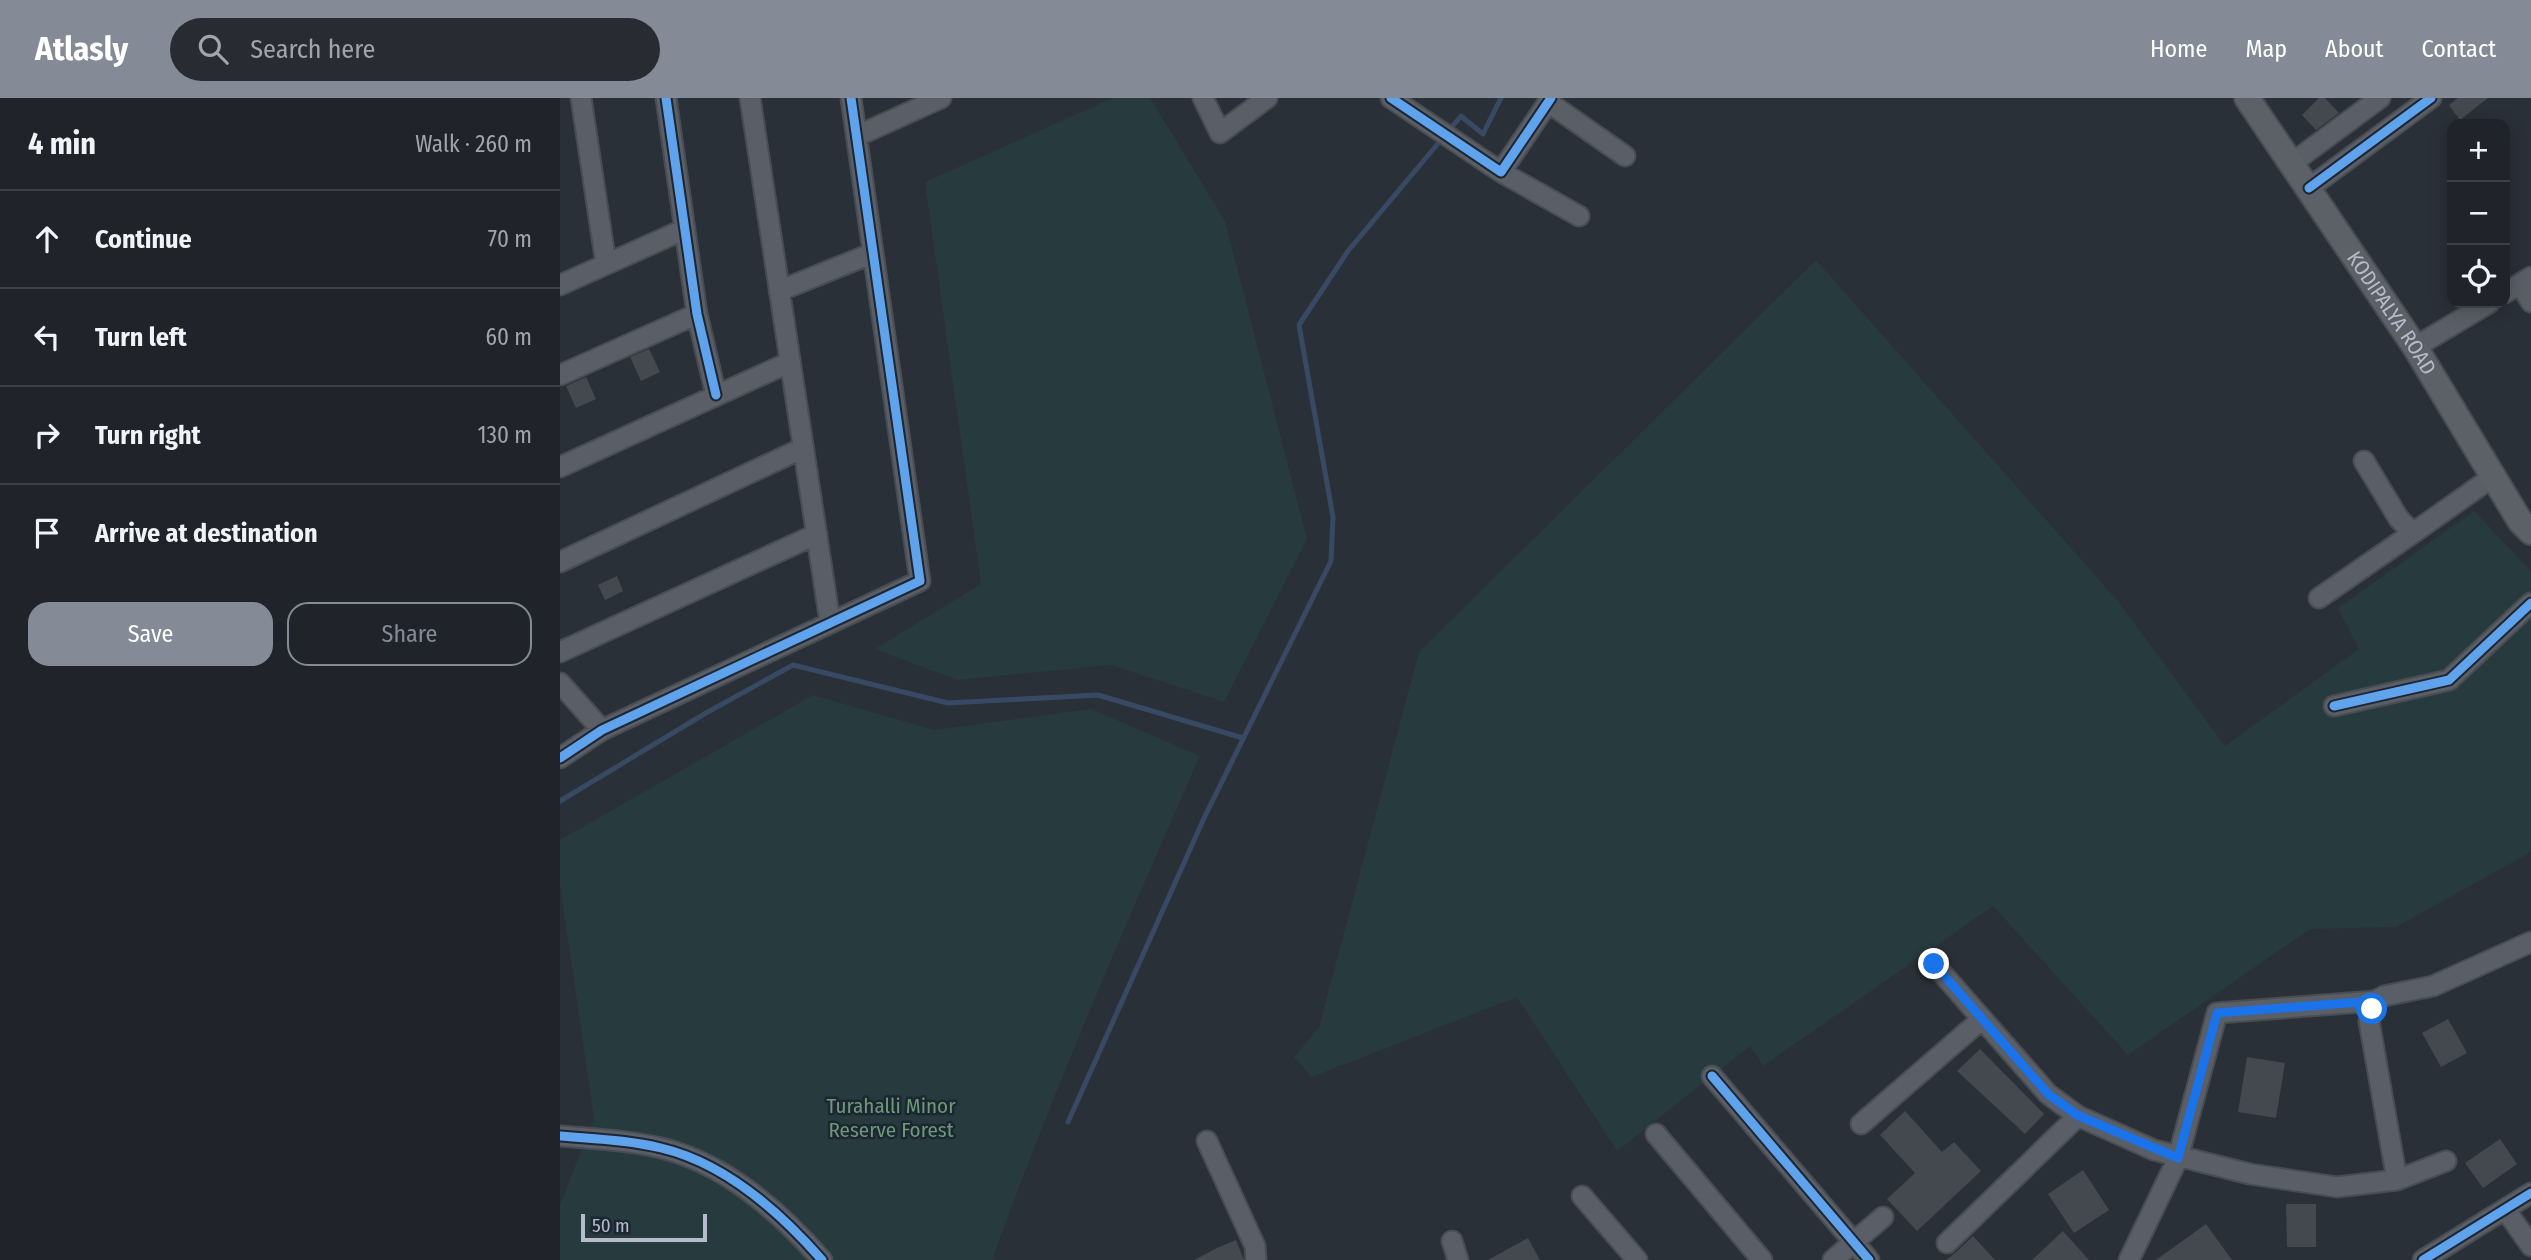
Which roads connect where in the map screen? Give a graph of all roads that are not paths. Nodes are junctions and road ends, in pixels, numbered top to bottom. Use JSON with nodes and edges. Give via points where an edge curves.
{"nodes":[{"id":1,"x":581,"y":98,"type":"edge"},
{"id":2,"x":666,"y":98,"type":"edge"},
{"id":3,"x":750,"y":98,"type":"edge"},
{"id":4,"x":851,"y":98,"type":"edge"},
{"id":5,"x":942,"y":98,"type":"edge"},
{"id":6,"x":1203,"y":98,"type":"edge"},
{"id":7,"x":1267,"y":98,"type":"edge"},
{"id":8,"x":1391,"y":98,"type":"edge"},
{"id":9,"x":2247,"y":98,"type":"edge"},
{"id":10,"x":2380,"y":98,"type":"edge"},
{"id":11,"x":2431,"y":98,"type":"edge"},
{"id":12,"x":1550,"y":100,"type":"edge"},
{"id":13,"x":857,"y":136,"type":"junction"},
{"id":14,"x":1625,"y":156,"type":"dead end"},
{"id":15,"x":2292,"y":163,"type":"junction"},
{"id":16,"x":1501,"y":172,"type":"junction"},
{"id":17,"x":2309,"y":188,"type":"junction"},
{"id":18,"x":1579,"y":216,"type":"dead end"},
{"id":19,"x":685,"y":229,"type":"junction"},
{"id":20,"x":873,"y":253,"type":"junction"},
{"id":21,"x":606,"y":264,"type":"junction"},
{"id":22,"x":560,"y":285,"type":"edge"},
{"id":23,"x":2518,"y":285,"type":"edge"},
{"id":24,"x":779,"y":291,"type":"junction"},
{"id":25,"x":2531,"y":302,"type":"edge"},
{"id":26,"x":2481,"y":308,"type":"edge"},
{"id":27,"x":697,"y":313,"type":"junction"},
{"id":28,"x":2415,"y":347,"type":"junction"},
{"id":29,"x":790,"y":362,"type":"junction"},
{"id":30,"x":560,"y":375,"type":"edge"},
{"id":31,"x":716,"y":396,"type":"junction"},
{"id":32,"x":803,"y":448,"type":"junction"},
{"id":33,"x":2364,"y":461,"type":"dead end"},
{"id":34,"x":560,"y":467,"type":"edge"},
{"id":35,"x":2494,"y":476,"type":"junction"},
{"id":36,"x":2531,"y":532,"type":"edge"},
{"id":37,"x":2413,"y":533,"type":"junction"},
{"id":38,"x":817,"y":534,"type":"junction"},
{"id":39,"x":560,"y":562,"type":"edge"},
{"id":40,"x":2319,"y":598,"type":"dead end"},
{"id":41,"x":2531,"y":603,"type":"edge"},
{"id":42,"x":830,"y":622,"type":"junction"},
{"id":43,"x":560,"y":652,"type":"edge"},
{"id":44,"x":560,"y":683,"type":"edge"},
{"id":45,"x":2334,"y":706,"type":"dead end"},
{"id":46,"x":601,"y":730,"type":"junction"},
{"id":47,"x":560,"y":758,"type":"edge"},
{"id":48,"x":2531,"y":942,"type":"edge"},
{"id":49,"x":1934,"y":964,"type":"dead end"},
{"id":50,"x":2375,"y":1001,"type":"junction"},
{"id":51,"x":1982,"y":1019,"type":"junction"},
{"id":52,"x":1713,"y":1076,"type":"dead end"},
{"id":53,"x":2077,"y":1115,"type":"junction"},
{"id":54,"x":1861,"y":1124,"type":"dead end"},
{"id":55,"x":1656,"y":1134,"type":"dead end"},
{"id":56,"x":560,"y":1136,"type":"edge"},
{"id":57,"x":1207,"y":1141,"type":"dead end"},
{"id":58,"x":2178,"y":1158,"type":"junction"},
{"id":59,"x":2446,"y":1161,"type":"dead end"},
{"id":60,"x":2398,"y":1180,"type":"junction"},
{"id":61,"x":2531,"y":1193,"type":"edge"},
{"id":62,"x":1582,"y":1196,"type":"dead end"},
{"id":63,"x":2505,"y":1209,"type":"junction"},
{"id":64,"x":1884,"y":1217,"type":"dead end"},
{"id":65,"x":1452,"y":1241,"type":"dead end"},
{"id":66,"x":1854,"y":1242,"type":"junction"},
{"id":67,"x":1947,"y":1243,"type":"dead end"},
{"id":68,"x":2531,"y":1246,"type":"edge"},
{"id":69,"x":2430,"y":1258,"type":"edge"},
{"id":70,"x":822,"y":1260,"type":"edge"},
{"id":71,"x":1256,"y":1260,"type":"edge"},
{"id":72,"x":1458,"y":1260,"type":"edge"},
{"id":73,"x":1637,"y":1260,"type":"edge"},
{"id":74,"x":1762,"y":1260,"type":"edge"},
{"id":75,"x":1833,"y":1260,"type":"edge"},
{"id":76,"x":1869,"y":1260,"type":"edge"},
{"id":77,"x":2129,"y":1260,"type":"edge"}],
"edges":[{"from":1,"to":21,"type":"street"},
{"from":2,"to":19,"type":"street"},
{"from":3,"to":24,"type":"street"},
{"from":4,"to":13,"type":"street"},
{"from":5,"to":13,"type":"street"},
{"from":6,"to":7,"type":"street","via":[[1220,133]]},
{"from":8,"to":16,"type":"street"},
{"from":9,"to":15,"type":"main road","name":"KODIPALYA ROAD"},
{"from":10,"to":15,"type":"street"},
{"from":11,"to":17,"type":"street"},
{"from":12,"to":14,"type":"street"},
{"from":12,"to":16,"type":"street"},
{"from":13,"to":20,"type":"street"},
{"from":15,"to":17,"type":"main road","name":"KODIPALYA ROAD"},
{"from":16,"to":18,"type":"street"},
{"from":17,"to":28,"type":"main road","name":"KODIPALYA ROAD"},
{"from":19,"to":21,"type":"street"},
{"from":19,"to":27,"type":"street"},
{"from":20,"to":24,"type":"street"},
{"from":20,"to":42,"type":"street","via":[[920,581]]},
{"from":21,"to":22,"type":"street"},
{"from":23,"to":25,"type":"street"},
{"from":24,"to":29,"type":"street"},
{"from":26,"to":28,"type":"street"},
{"from":27,"to":30,"type":"street"},
{"from":27,"to":31,"type":"street"},
{"from":28,"to":35,"type":"main road","name":"KODIPALYA ROAD"},
{"from":29,"to":31,"type":"street"},
{"from":29,"to":32,"type":"street"},
{"from":31,"to":34,"type":"street"},
{"from":32,"to":38,"type":"street"},
{"from":32,"to":39,"type":"street"},
{"from":33,"to":37,"type":"street","via":[[2399,519]]},
{"from":35,"to":36,"type":"main road","name":"KODIPALYA ROAD"},
{"from":35,"to":37,"type":"street"},
{"from":37,"to":40,"type":"street"},
{"from":38,"to":42,"type":"street"},
{"from":38,"to":43,"type":"street"},
{"from":41,"to":45,"type":"street","via":[[2449,680]]},
{"from":42,"to":46,"type":"street"},
{"from":44,"to":46,"type":"street"},
{"from":46,"to":47,"type":"street"},
{"from":48,"to":50,"type":"street","via":[[2433,986]]},
{"from":49,"to":51,"type":"street"},
{"from":50,"to":58,"type":"street","via":[[2217,1013]]},
{"from":50,"to":60,"type":"street","via":[[2369,1021]]},
{"from":51,"to":53,"type":"street","via":[[2048,1094]]},
{"from":51,"to":54,"type":"street"},
{"from":52,"to":66,"type":"street"},
{"from":53,"to":58,"type":"street"},
{"from":53,"to":67,"type":"street"},
{"from":55,"to":74,"type":"street"},
{"from":56,"to":70,"type":"street","via":[[664,1149],[716,1171],[781,1217]]},
{"from":57,"to":71,"type":"street","via":[[1255,1246]]},
{"from":58,"to":60,"type":"street","via":[[2337,1188]]},
{"from":58,"to":77,"type":"street"},
{"from":59,"to":60,"type":"street"},
{"from":61,"to":63,"type":"street"},
{"from":62,"to":73,"type":"street"},
{"from":63,"to":68,"type":"street"},
{"from":63,"to":69,"type":"street"},
{"from":64,"to":66,"type":"street"},
{"from":65,"to":72,"type":"street"},
{"from":66,"to":75,"type":"street"},
{"from":66,"to":76,"type":"street"}]}
